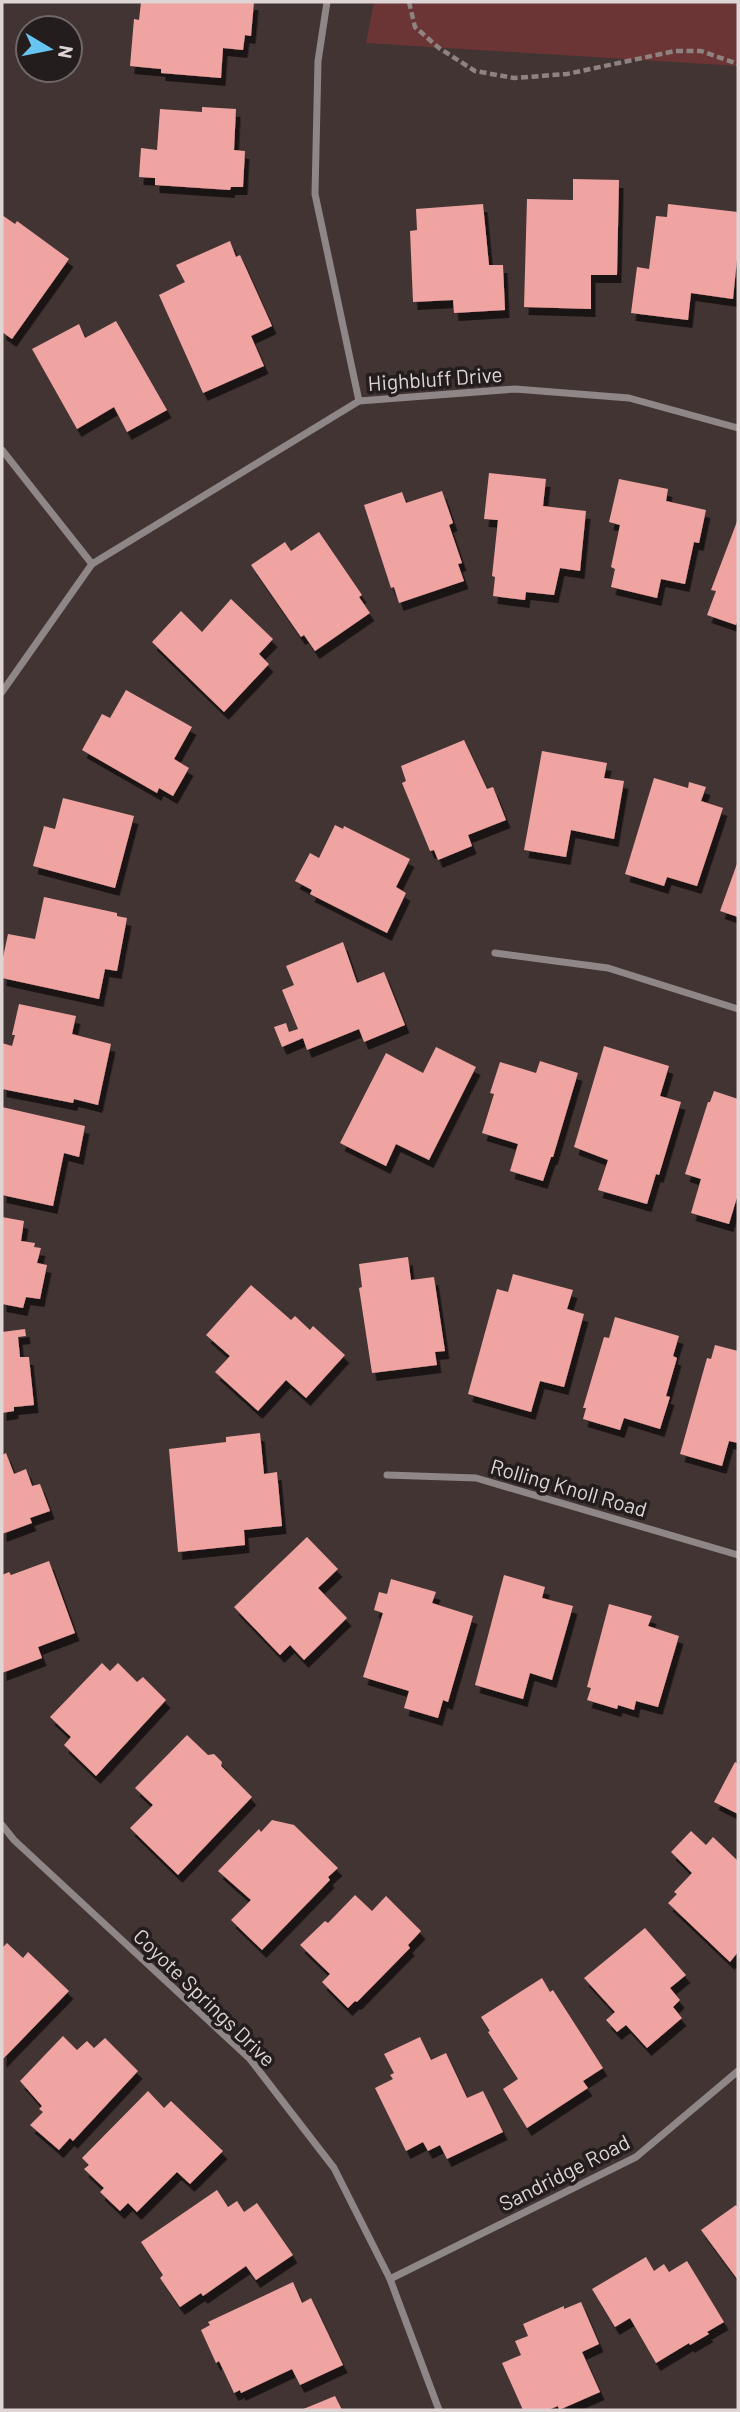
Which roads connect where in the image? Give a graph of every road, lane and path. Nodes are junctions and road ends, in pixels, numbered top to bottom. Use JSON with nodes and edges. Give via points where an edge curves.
{"nodes":[{"id":1,"x":327,"y":2,"type":"edge"},
{"id":2,"x":409,"y":2,"type":"edge"},
{"id":3,"x":738,"y":64,"type":"edge"},
{"id":4,"x":359,"y":401,"type":"junction"},
{"id":5,"x":738,"y":428,"type":"edge"},
{"id":6,"x":2,"y":450,"type":"edge"},
{"id":7,"x":92,"y":564,"type":"junction"},
{"id":8,"x":2,"y":692,"type":"edge"},
{"id":9,"x":495,"y":953,"type":"dead end"},
{"id":10,"x":738,"y":1009,"type":"edge"},
{"id":11,"x":387,"y":1475,"type":"dead end"},
{"id":12,"x":738,"y":1555,"type":"edge"},
{"id":13,"x":2,"y":1825,"type":"edge"},
{"id":14,"x":738,"y":2071,"type":"edge"},
{"id":15,"x":390,"y":2279,"type":"junction"},
{"id":16,"x":439,"y":2410,"type":"edge"}],
"edges":[{"from":1,"to":4,"type":"street","via":[[318,61],[315,194]]},
{"from":2,"to":3,"type":"path","via":[[415,27],[475,71],[514,78],[568,74],[675,51],[701,51]]},
{"from":4,"to":5,"type":"street","name":"Highbluff Drive","via":[[515,389],[629,398]]},
{"from":4,"to":7,"type":"street","name":"Highbluff Drive"},
{"from":6,"to":7,"type":"street"},
{"from":7,"to":8,"type":"street"},
{"from":9,"to":10,"type":"street","via":[[608,968]]},
{"from":11,"to":12,"type":"street","name":"Rolling Knoll Road","via":[[476,1478]]},
{"from":13,"to":15,"type":"street","name":"Coyote Springs Drive","via":[[250,2059],[334,2168]]},
{"from":14,"to":15,"type":"street","name":"Sandridge Road","via":[[636,2157]]},
{"from":15,"to":16,"type":"street","name":"Coyote Springs Drive"}]}
